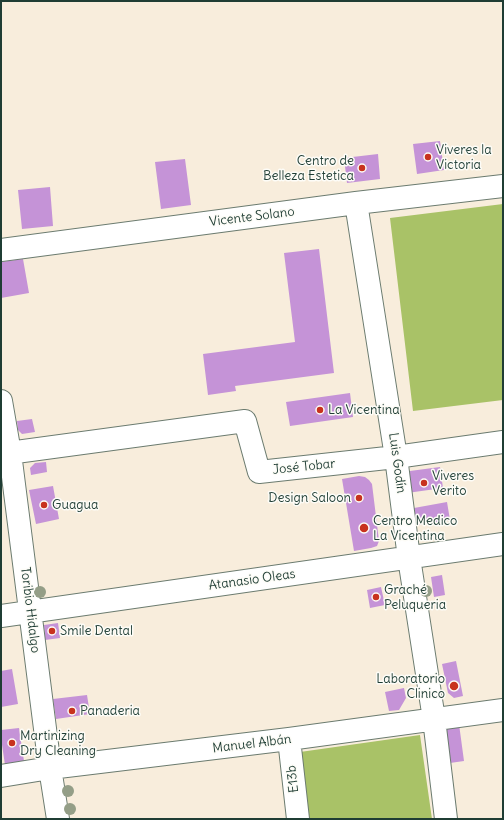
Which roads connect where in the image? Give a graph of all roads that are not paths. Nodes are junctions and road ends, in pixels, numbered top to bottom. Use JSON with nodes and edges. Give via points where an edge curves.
{"nodes":[{"id":1,"x":503,"y":186,"type":"edge"},
{"id":2,"x":356,"y":203,"type":"junction"},
{"id":3,"x":1,"y":250,"type":"edge"},
{"id":4,"x":1,"y":401,"type":"edge"},
{"id":5,"x":503,"y":442,"type":"edge"},
{"id":6,"x":5,"y":454,"type":"edge"},
{"id":7,"x":396,"y":457,"type":"junction"},
{"id":8,"x":503,"y":544,"type":"edge"},
{"id":9,"x":409,"y":558,"type":"junction"},
{"id":10,"x":30,"y":612,"type":"junction"},
{"id":11,"x":1,"y":616,"type":"edge"},
{"id":12,"x":503,"y":710,"type":"edge"},
{"id":13,"x":434,"y":719,"type":"junction"},
{"id":14,"x":289,"y":739,"type":"junction"},
{"id":15,"x":50,"y":768,"type":"junction"},
{"id":16,"x":1,"y":776,"type":"edge"},
{"id":17,"x":58,"y":819,"type":"edge"},
{"id":18,"x":298,"y":819,"type":"edge"},
{"id":19,"x":446,"y":819,"type":"edge"}],
"edges":[{"from":1,"to":2,"type":"street","name":"Vicente Solano"},
{"from":2,"to":3,"type":"street","name":"Vicente Solano"},
{"from":2,"to":7,"type":"street","name":"Luis Godín"},
{"from":4,"to":6,"type":"street","name":"Toribio Hidalgo"},
{"from":5,"to":7,"type":"street","name":"José Tobar"},
{"from":6,"to":7,"type":"street","name":"José Tobar","via":[[245,421],[259,472]]},
{"from":6,"to":10,"type":"street","name":"Toribio Hidalgo"},
{"from":7,"to":9,"type":"street","name":"Luis Godín"},
{"from":8,"to":9,"type":"street","name":"Atanasio Oleas"},
{"from":9,"to":10,"type":"street","name":"Atanasio Oleas"},
{"from":9,"to":13,"type":"street","name":"Luis Godín"},
{"from":10,"to":11,"type":"street","name":"Atanasio Oleas"},
{"from":10,"to":15,"type":"street","name":"Toribio Hidalgo"},
{"from":12,"to":13,"type":"street","name":"Manuel Albán"},
{"from":13,"to":14,"type":"street","name":"Manuel Albán"},
{"from":13,"to":19,"type":"street","name":"Luis Godín"},
{"from":14,"to":15,"type":"street","name":"Manuel Albán"},
{"from":14,"to":18,"type":"street","name":"E13b"},
{"from":15,"to":16,"type":"street","name":"Manuel Albán"},
{"from":15,"to":17,"type":"street","name":"Toribio Hidalgo"}]}
